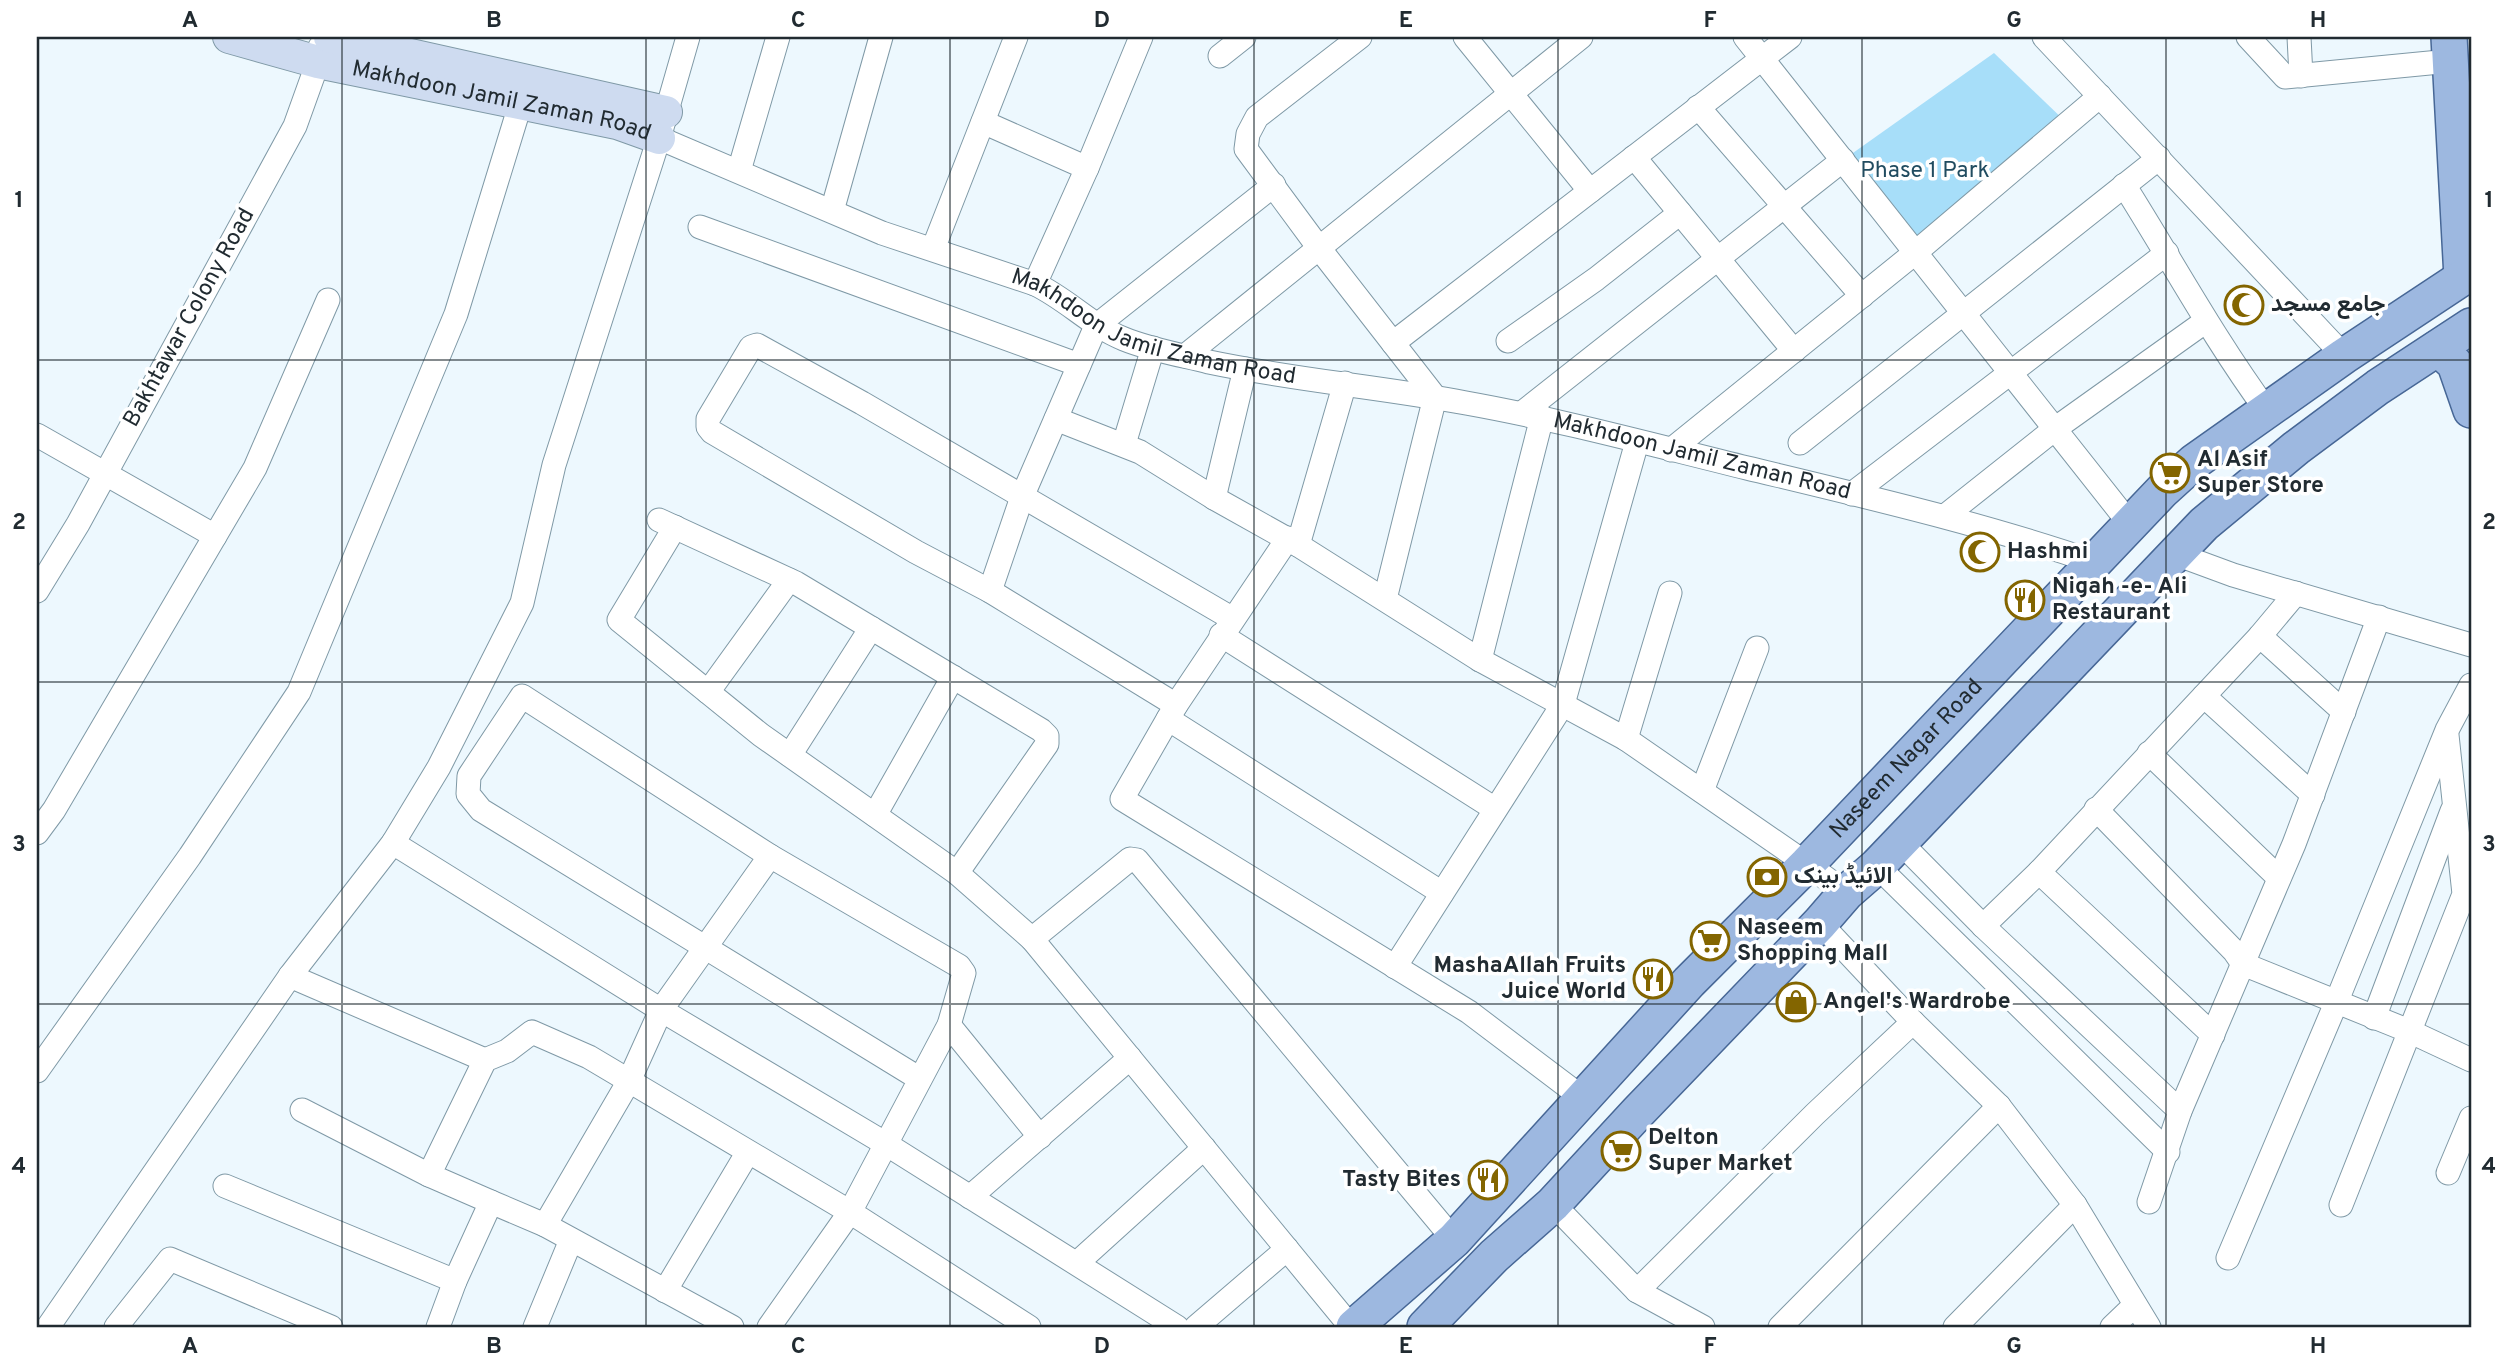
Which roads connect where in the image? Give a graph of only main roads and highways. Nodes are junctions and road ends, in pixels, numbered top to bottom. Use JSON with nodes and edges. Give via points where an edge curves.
{"nodes":[{"id":1,"x":2450,"y":49,"type":"edge"},
{"id":2,"x":2466,"y":275,"type":"edge"},
{"id":3,"x":2471,"y":326,"type":"edge"},
{"id":4,"x":2438,"y":348,"type":"junction"},
{"id":5,"x":2471,"y":410,"type":"edge"},
{"id":6,"x":2182,"y":473,"type":"junction"},
{"id":7,"x":2215,"y":515,"type":"junction"},
{"id":8,"x":1437,"y":1323,"type":"edge"},
{"id":9,"x":1352,"y":1327,"type":"edge"}],
"edges":[{"from":1,"to":2,"type":"main road"},
{"from":2,"to":6,"type":"main road","name":"Naseem Nagar Road"},
{"from":3,"to":4,"type":"main road"},
{"from":4,"to":5,"type":"main road","via":[[2455,364]]},
{"from":4,"to":7,"type":"main road","via":[[2378,387]]},
{"from":6,"to":7,"type":"main road","via":[[2174,489],[2177,507]]},
{"from":6,"to":9,"type":"main road","name":"Naseem Nagar Road","via":[[1689,982],[1454,1240]]},
{"from":7,"to":8,"type":"main road","via":[[1553,1204],[1494,1256]]}]}
